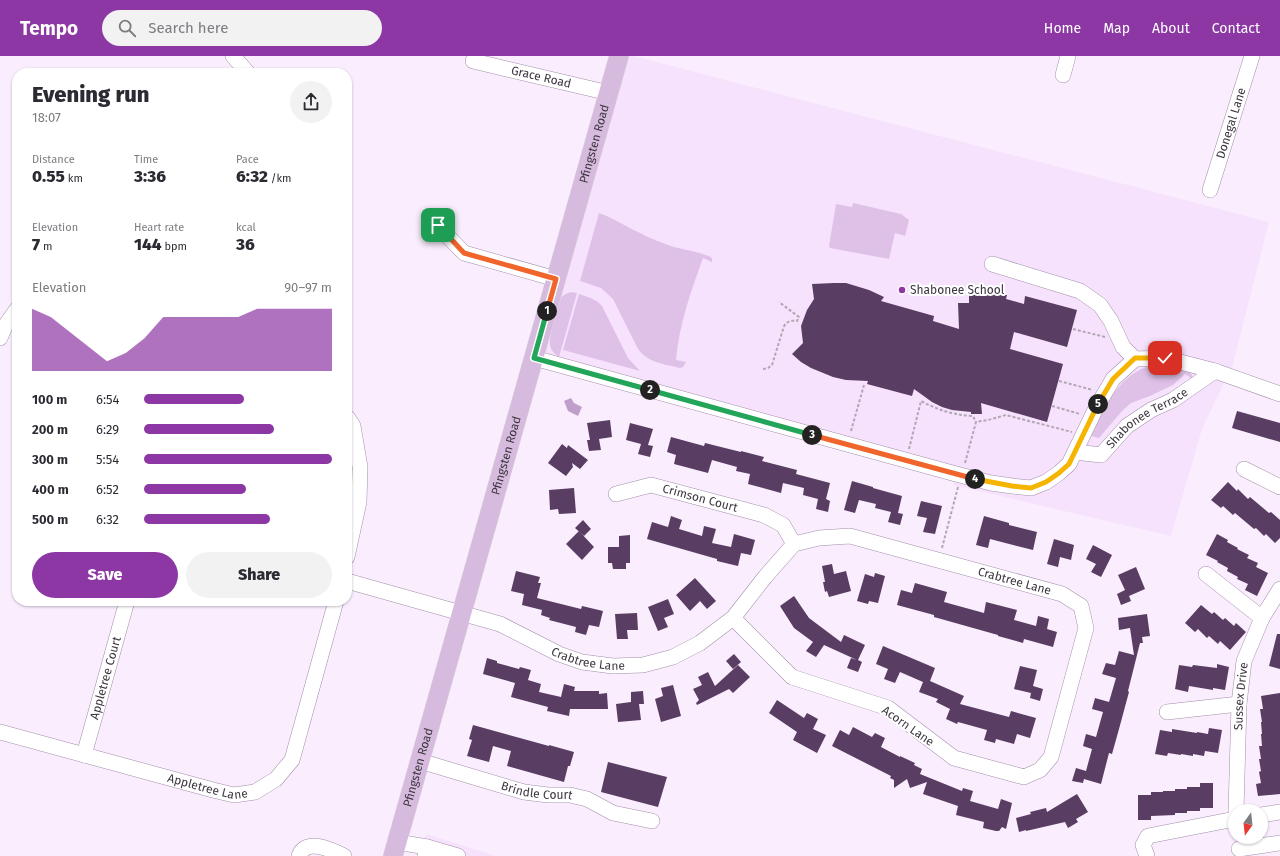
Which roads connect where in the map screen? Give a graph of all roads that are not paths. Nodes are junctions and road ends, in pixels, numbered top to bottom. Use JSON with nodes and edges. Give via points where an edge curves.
{"nodes":[{"id":1,"x":234,"y":56,"type":"edge"},
{"id":2,"x":619,"y":56,"type":"edge"},
{"id":3,"x":1068,"y":56,"type":"edge"},
{"id":4,"x":1252,"y":56,"type":"edge"},
{"id":5,"x":473,"y":61,"type":"dead end"},
{"id":6,"x":244,"y":68,"type":"edge"},
{"id":7,"x":1063,"y":75,"type":"dead end"},
{"id":8,"x":609,"y":93,"type":"junction"},
{"id":9,"x":1210,"y":190,"type":"dead end"},
{"id":10,"x":438,"y":225,"type":"dead end"},
{"id":11,"x":992,"y":264,"type":"dead end"},
{"id":12,"x":556,"y":279,"type":"junction"},
{"id":13,"x":12,"y":316,"type":"edge"},
{"id":14,"x":0,"y":338,"type":"edge"},
{"id":15,"x":534,"y":358,"type":"junction"},
{"id":16,"x":1135,"y":358,"type":"junction"},
{"id":17,"x":1215,"y":371,"type":"junction"},
{"id":18,"x":1280,"y":394,"type":"edge"},
{"id":19,"x":352,"y":424,"type":"edge"},
{"id":20,"x":1075,"y":452,"type":"junction"},
{"id":21,"x":1244,"y":468,"type":"dead end"},
{"id":22,"x":1280,"y":486,"type":"edge"},
{"id":23,"x":616,"y":494,"type":"dead end"},
{"id":24,"x":352,"y":536,"type":"edge"},
{"id":25,"x":794,"y":544,"type":"junction"},
{"id":26,"x":1206,"y":574,"type":"dead end"},
{"id":27,"x":352,"y":582,"type":"edge"},
{"id":28,"x":1280,"y":589,"type":"edge"},
{"id":29,"x":126,"y":606,"type":"edge"},
{"id":30,"x":335,"y":606,"type":"edge"},
{"id":31,"x":462,"y":613,"type":"junction"},
{"id":32,"x":1270,"y":614,"type":"edge"},
{"id":33,"x":734,"y":618,"type":"junction"},
{"id":34,"x":1239,"y":704,"type":"junction"},
{"id":35,"x":1167,"y":712,"type":"dead end"},
{"id":36,"x":0,"y":732,"type":"edge"},
{"id":37,"x":84,"y":755,"type":"junction"},
{"id":38,"x":1051,"y":757,"type":"joint"},
{"id":39,"x":420,"y":761,"type":"junction"},
{"id":40,"x":1236,"y":804,"type":"edge"},
{"id":41,"x":1280,"y":812,"type":"edge"},
{"id":42,"x":1268,"y":814,"type":"edge"},
{"id":43,"x":1228,"y":820,"type":"edge"},
{"id":44,"x":652,"y":821,"type":"dead end"},
{"id":45,"x":1280,"y":843,"type":"edge"},
{"id":46,"x":395,"y":849,"type":"edge"},
{"id":47,"x":1238,"y":849,"type":"dead end"},
{"id":48,"x":426,"y":852,"type":"edge"},
{"id":49,"x":299,"y":856,"type":"edge"},
{"id":50,"x":344,"y":856,"type":"edge"},
{"id":51,"x":458,"y":856,"type":"edge"},
{"id":52,"x":1147,"y":856,"type":"edge"}],
"edges":[{"from":1,"to":6,"type":"street"},
{"from":2,"to":8,"type":"main road","name":"Pfingsten Road"},
{"from":3,"to":7,"type":"street"},
{"from":4,"to":9,"type":"street","name":"Donegal Lane"},
{"from":5,"to":8,"type":"street","name":"Grace Road"},
{"from":8,"to":12,"type":"main road","name":"Pfingsten Road"},
{"from":10,"to":12,"type":"street","via":[[464,253]]},
{"from":11,"to":16,"type":"street","via":[[1080,291],[1100,305],[1123,346]]},
{"from":12,"to":15,"type":"main road","name":"Pfingsten Road"},
{"from":13,"to":14,"type":"street"},
{"from":15,"to":20,"type":"street","via":[[991,483],[1031,488],[1059,473],[1069,464]]},
{"from":15,"to":31,"type":"main road","name":"Pfingsten Road"},
{"from":16,"to":17,"type":"street","via":[[1165,358]]},
{"from":16,"to":20,"type":"street","via":[[1113,379]]},
{"from":17,"to":18,"type":"street"},
{"from":17,"to":20,"type":"street","name":"Shabonee Terrace","via":[[1173,400],[1151,410],[1127,426],[1100,455]]},
{"from":19,"to":24,"type":"street","via":[[360,467],[360,502]]},
{"from":21,"to":22,"type":"street"},
{"from":23,"to":25,"type":"street","name":"Crimson Court","via":[[651,485],[764,515],[783,526]]},
{"from":25,"to":33,"type":"street","name":"Crabtree Lane"},
{"from":25,"to":38,"type":"street","name":"Crabtree Lane","via":[[819,538],[850,536],[1062,594],[1081,606],[1086,628]]},
{"from":26,"to":32,"type":"street"},
{"from":27,"to":31,"type":"street","name":"Crabtree Lane"},
{"from":28,"to":32,"type":"street","name":"Sussex Drive"},
{"from":29,"to":37,"type":"street","name":"Appletree Court"},
{"from":30,"to":37,"type":"street","name":"Appletree Lane","via":[[292,760],[276,779],[255,792],[234,795]]},
{"from":31,"to":33,"type":"street","name":"Crabtree Lane","via":[[500,624],[559,654],[582,662],[613,666],[643,665],[673,657],[700,643]]},
{"from":31,"to":39,"type":"main road","name":"Pfingsten Road"},
{"from":32,"to":34,"type":"street","name":"Sussex Drive","via":[[1244,661]]},
{"from":33,"to":38,"type":"street","name":"Acorn Lane","via":[[792,677],[888,708],[954,758],[1024,777],[1040,770]]},
{"from":34,"to":35,"type":"street"},
{"from":34,"to":40,"type":"street","name":"Sussex Drive"},
{"from":36,"to":37,"type":"street","name":"Appletree Lane"},
{"from":39,"to":44,"type":"street","name":"Brindle Court","via":[[524,792],[570,795],[586,799],[614,813]]},
{"from":39,"to":46,"type":"main road","name":"Pfingsten Road"},
{"from":41,"to":42,"type":"street"},
{"from":43,"to":52,"type":"street","via":[[1148,836],[1143,845]]},
{"from":45,"to":47,"type":"street"},
{"from":46,"to":48,"type":"street"},
{"from":48,"to":51,"type":"street"},
{"from":49,"to":50,"type":"street","via":[[306,846],[317,846]]}]}
